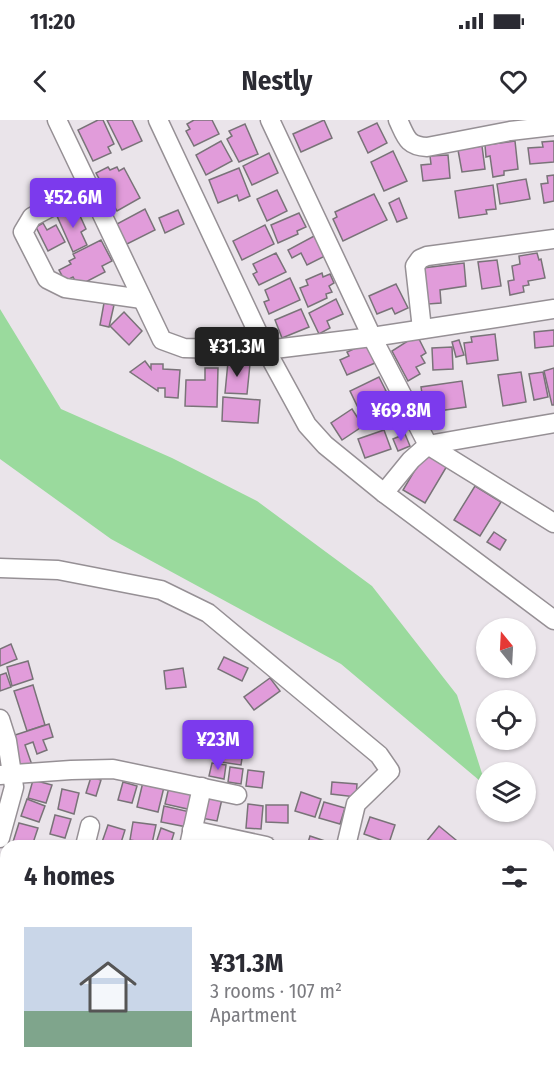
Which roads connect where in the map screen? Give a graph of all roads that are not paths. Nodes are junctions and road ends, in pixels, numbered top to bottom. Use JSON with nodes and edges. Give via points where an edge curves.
{"nodes":[{"id":1,"x":57,"y":120,"type":"edge"},
{"id":2,"x":158,"y":120,"type":"edge"},
{"id":3,"x":270,"y":120,"type":"edge"},
{"id":4,"x":398,"y":120,"type":"edge"},
{"id":5,"x":507,"y":126,"type":"edge"},
{"id":6,"x":554,"y":126,"type":"edge"},
{"id":7,"x":89,"y":187,"type":"junction"},
{"id":8,"x":554,"y":239,"type":"edge"},
{"id":9,"x":142,"y":299,"type":"junction"},
{"id":10,"x":554,"y":309,"type":"edge"},
{"id":11,"x":422,"y":329,"type":"junction"},
{"id":12,"x":372,"y":337,"type":"junction"},
{"id":13,"x":266,"y":350,"type":"junction"},
{"id":14,"x":554,"y":423,"type":"edge"},
{"id":15,"x":428,"y":445,"type":"junction"},
{"id":16,"x":384,"y":493,"type":"junction"},
{"id":17,"x":554,"y":523,"type":"edge"},
{"id":18,"x":0,"y":568,"type":"edge"},
{"id":19,"x":554,"y":620,"type":"edge"},
{"id":20,"x":0,"y":719,"type":"edge"},
{"id":21,"x":6,"y":775,"type":"edge"},
{"id":22,"x":202,"y":787,"type":"junction"},
{"id":23,"x":237,"y":795,"type":"dead end"},
{"id":24,"x":90,"y":826,"type":"dead end"},
{"id":25,"x":0,"y":838,"type":"edge"},
{"id":26,"x":191,"y":838,"type":"edge"},
{"id":27,"x":86,"y":840,"type":"edge"},
{"id":28,"x":210,"y":840,"type":"edge"},
{"id":29,"x":347,"y":840,"type":"edge"}],
"edges":[{"from":1,"to":7,"type":"street"},
{"from":2,"to":13,"type":"street"},
{"from":3,"to":12,"type":"street"},
{"from":4,"to":5,"type":"street","via":[[416,147]]},
{"from":5,"to":6,"type":"street"},
{"from":7,"to":9,"type":"street"},
{"from":7,"to":9,"type":"street","via":[[32,218],[23,232],[47,279],[64,288]]},
{"from":8,"to":11,"type":"street","via":[[420,259],[415,266]]},
{"from":9,"to":13,"type":"street","via":[[162,340],[183,348]]},
{"from":10,"to":11,"type":"street"},
{"from":11,"to":12,"type":"street"},
{"from":12,"to":13,"type":"street"},
{"from":12,"to":15,"type":"street"},
{"from":13,"to":16,"type":"street","via":[[307,424],[325,446]]},
{"from":14,"to":15,"type":"street"},
{"from":15,"to":16,"type":"street"},
{"from":15,"to":17,"type":"street"},
{"from":16,"to":19,"type":"street"},
{"from":18,"to":29,"type":"street","via":[[58,570],[161,590],[208,613],[379,755],[390,771],[356,804]]},
{"from":20,"to":21,"type":"street","via":[[7,741]]},
{"from":21,"to":22,"type":"street","via":[[113,769]]},
{"from":21,"to":25,"type":"street","via":[[14,787]]},
{"from":22,"to":23,"type":"street"},
{"from":22,"to":26,"type":"street"},
{"from":24,"to":27,"type":"street"},
{"from":26,"to":28,"type":"street"}]}
